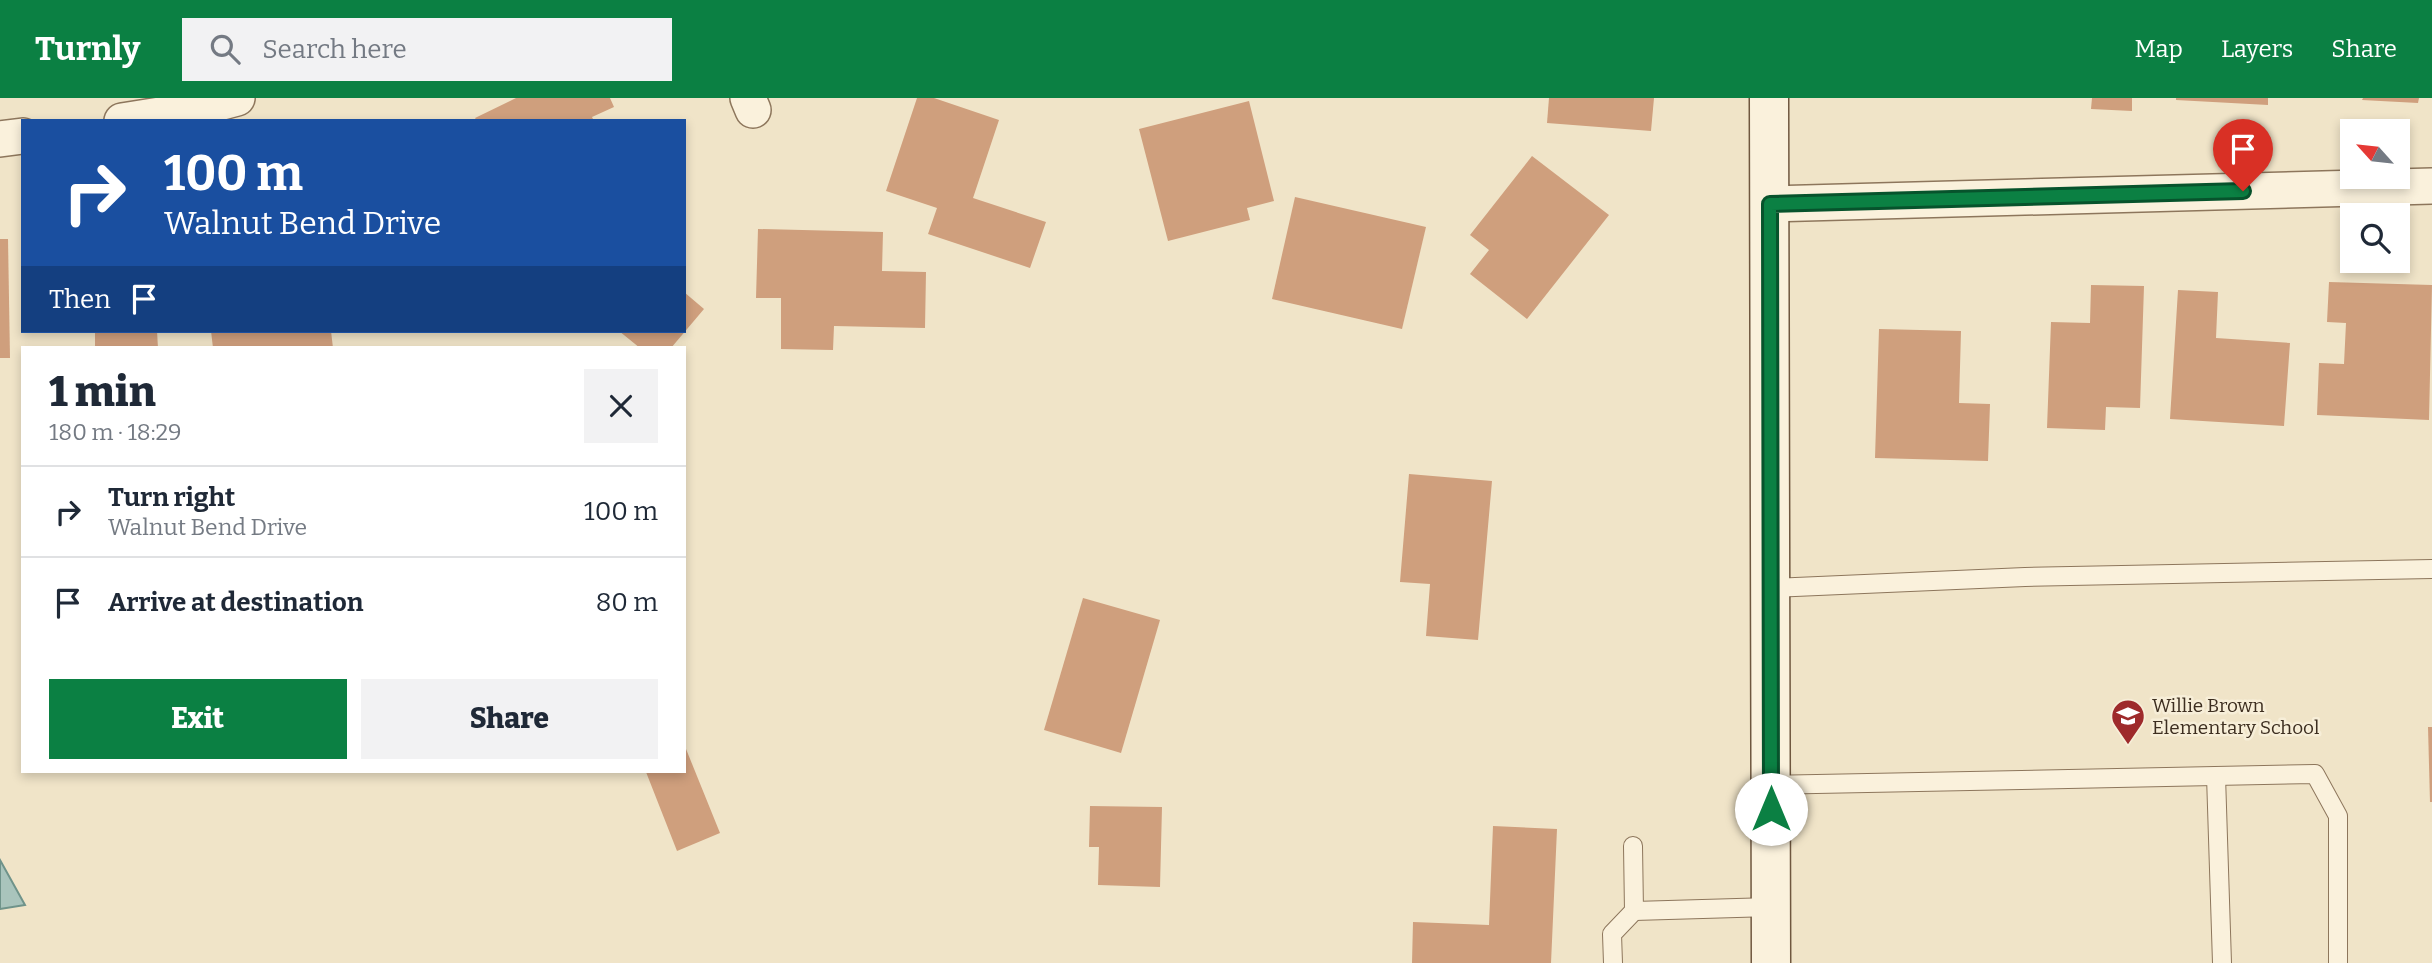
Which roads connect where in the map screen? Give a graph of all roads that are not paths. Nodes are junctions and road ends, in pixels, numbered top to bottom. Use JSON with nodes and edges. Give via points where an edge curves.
{"nodes":[{"id":1,"x":237,"y":98,"type":"edge"},
{"id":2,"x":1769,"y":98,"type":"edge"},
{"id":3,"x":135,"y":119,"type":"edge"},
{"id":4,"x":21,"y":136,"type":"edge"},
{"id":5,"x":0,"y":139,"type":"edge"},
{"id":6,"x":2432,"y":186,"type":"edge"},
{"id":7,"x":1770,"y":204,"type":"junction"},
{"id":8,"x":2432,"y":569,"type":"edge"},
{"id":9,"x":1771,"y":588,"type":"junction"},
{"id":10,"x":2216,"y":776,"type":"junction"},
{"id":11,"x":1771,"y":785,"type":"junction"},
{"id":12,"x":1633,"y":846,"type":"dead end"},
{"id":13,"x":1771,"y":907,"type":"junction"},
{"id":14,"x":1634,"y":911,"type":"junction"},
{"id":15,"x":1614,"y":963,"type":"edge"},
{"id":16,"x":1771,"y":963,"type":"edge"},
{"id":17,"x":2222,"y":963,"type":"edge"},
{"id":18,"x":2338,"y":963,"type":"edge"}],
"edges":[{"from":1,"to":3,"type":"street"},
{"from":2,"to":7,"type":"street"},
{"from":4,"to":5,"type":"street"},
{"from":6,"to":7,"type":"street"},
{"from":7,"to":9,"type":"street"},
{"from":8,"to":9,"type":"lane","via":[[2025,577]]},
{"from":9,"to":11,"type":"street"},
{"from":10,"to":11,"type":"lane"},
{"from":10,"to":17,"type":"lane"},
{"from":10,"to":18,"type":"lane","via":[[2315,774],[2338,816]]},
{"from":11,"to":13,"type":"street"},
{"from":12,"to":14,"type":"lane"},
{"from":13,"to":14,"type":"lane"},
{"from":13,"to":16,"type":"street"},
{"from":14,"to":15,"type":"lane","via":[[1612,934]]}]}
